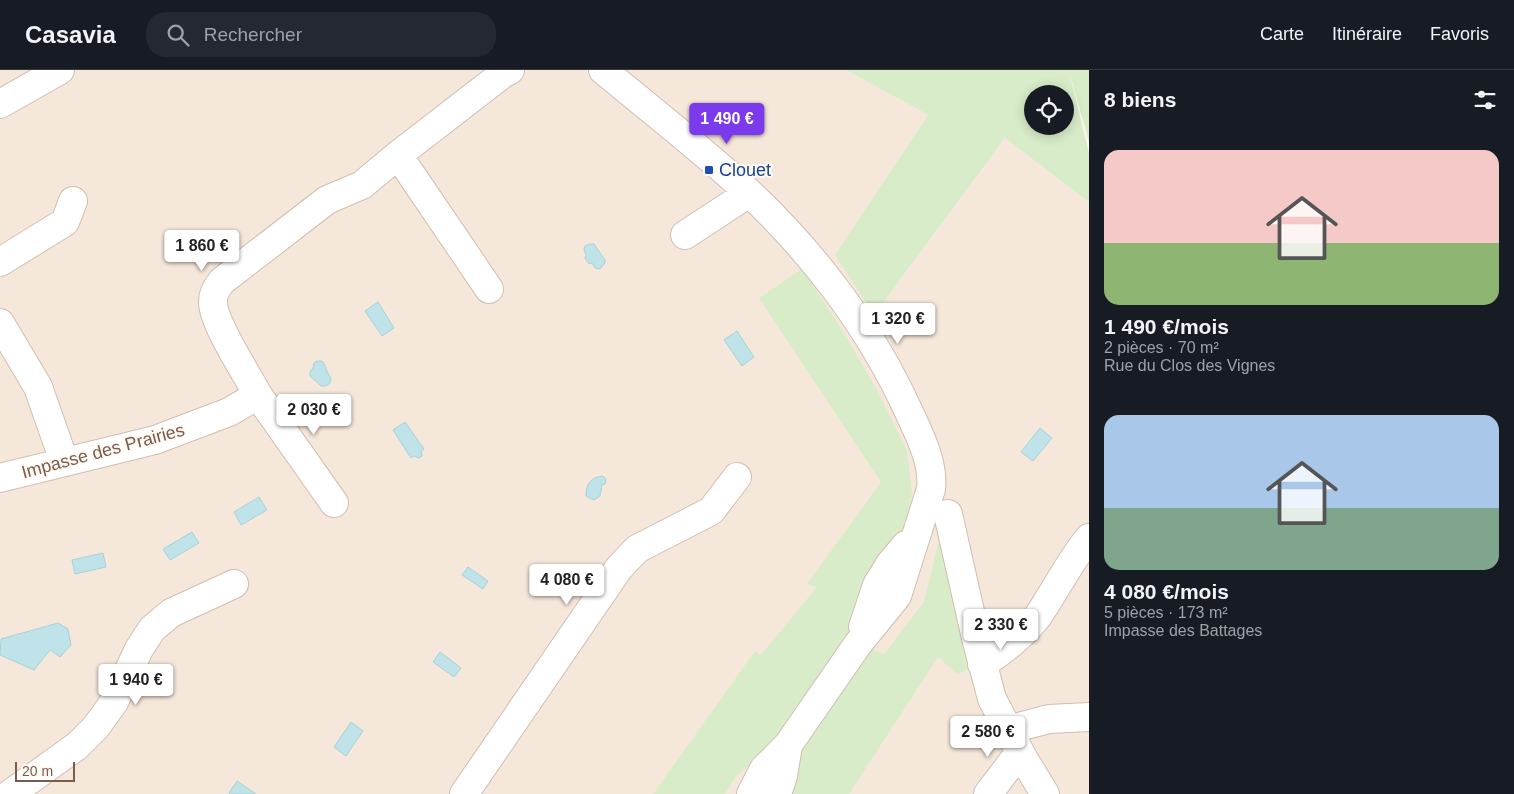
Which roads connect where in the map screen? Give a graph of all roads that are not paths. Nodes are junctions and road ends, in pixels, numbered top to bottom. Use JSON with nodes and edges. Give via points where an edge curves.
{"nodes":[{"id":1,"x":60,"y":70,"type":"edge"},
{"id":2,"x":510,"y":70,"type":"edge"},
{"id":3,"x":603,"y":70,"type":"edge"},
{"id":4,"x":0,"y":104,"type":"edge"},
{"id":5,"x":398,"y":155,"type":"junction"},
{"id":6,"x":749,"y":193,"type":"junction"},
{"id":7,"x":72,"y":200,"type":"dead end"},
{"id":8,"x":684,"y":235,"type":"dead end"},
{"id":9,"x":0,"y":262,"type":"edge"},
{"id":10,"x":489,"y":289,"type":"dead end"},
{"id":11,"x":0,"y":323,"type":"edge"},
{"id":12,"x":258,"y":394,"type":"junction"},
{"id":13,"x":64,"y":462,"type":"junction"},
{"id":14,"x":737,"y":477,"type":"dead end"},
{"id":15,"x":0,"y":478,"type":"edge"},
{"id":16,"x":334,"y":502,"type":"dead end"},
{"id":17,"x":948,"y":514,"type":"dead end"},
{"id":18,"x":1089,"y":538,"type":"edge"},
{"id":19,"x":234,"y":584,"type":"dead end"},
{"id":20,"x":982,"y":664,"type":"junction"},
{"id":21,"x":1089,"y":716,"type":"edge"},
{"id":22,"x":1007,"y":730,"type":"junction"},
{"id":23,"x":788,"y":745,"type":"junction"},
{"id":24,"x":1022,"y":756,"type":"junction"},
{"id":25,"x":10,"y":794,"type":"edge"},
{"id":26,"x":464,"y":794,"type":"edge"},
{"id":27,"x":751,"y":794,"type":"edge"},
{"id":28,"x":777,"y":794,"type":"edge"},
{"id":29,"x":988,"y":794,"type":"edge"},
{"id":30,"x":1045,"y":794,"type":"edge"}],
"edges":[{"from":1,"to":4,"type":"street"},
{"from":2,"to":5,"type":"street"},
{"from":3,"to":6,"type":"street"},
{"from":5,"to":10,"type":"street"},
{"from":5,"to":12,"type":"street","via":[[362,185],[327,200],[216,289],[212,299],[216,319]]},
{"from":6,"to":8,"type":"street"},
{"from":6,"to":23,"type":"street","via":[[813,261],[868,338],[903,400],[928,459],[932,480],[897,596],[858,644]]},
{"from":7,"to":9,"type":"street","via":[[65,222]]},
{"from":11,"to":13,"type":"street","via":[[38,387]]},
{"from":12,"to":13,"type":"street","name":"Impasse des Prairies","via":[[229,412],[155,440]]},
{"from":12,"to":16,"type":"street"},
{"from":13,"to":15,"type":"street","name":"Impasse des Prairies"},
{"from":14,"to":26,"type":"street","via":[[711,511],[637,549],[620,568]]},
{"from":17,"to":20,"type":"street"},
{"from":18,"to":20,"type":"street","via":[[1037,617],[1000,653]]},
{"from":19,"to":25,"type":"street","via":[[171,613],[152,629],[114,702],[96,727],[77,746]]},
{"from":20,"to":22,"type":"street","via":[[992,699]]},
{"from":21,"to":22,"type":"street","via":[[1048,719]]},
{"from":22,"to":24,"type":"street"},
{"from":23,"to":27,"type":"street","via":[[764,769]]},
{"from":23,"to":28,"type":"street"},
{"from":24,"to":29,"type":"street","via":[[1013,761]]},
{"from":24,"to":30,"type":"street"}]}
